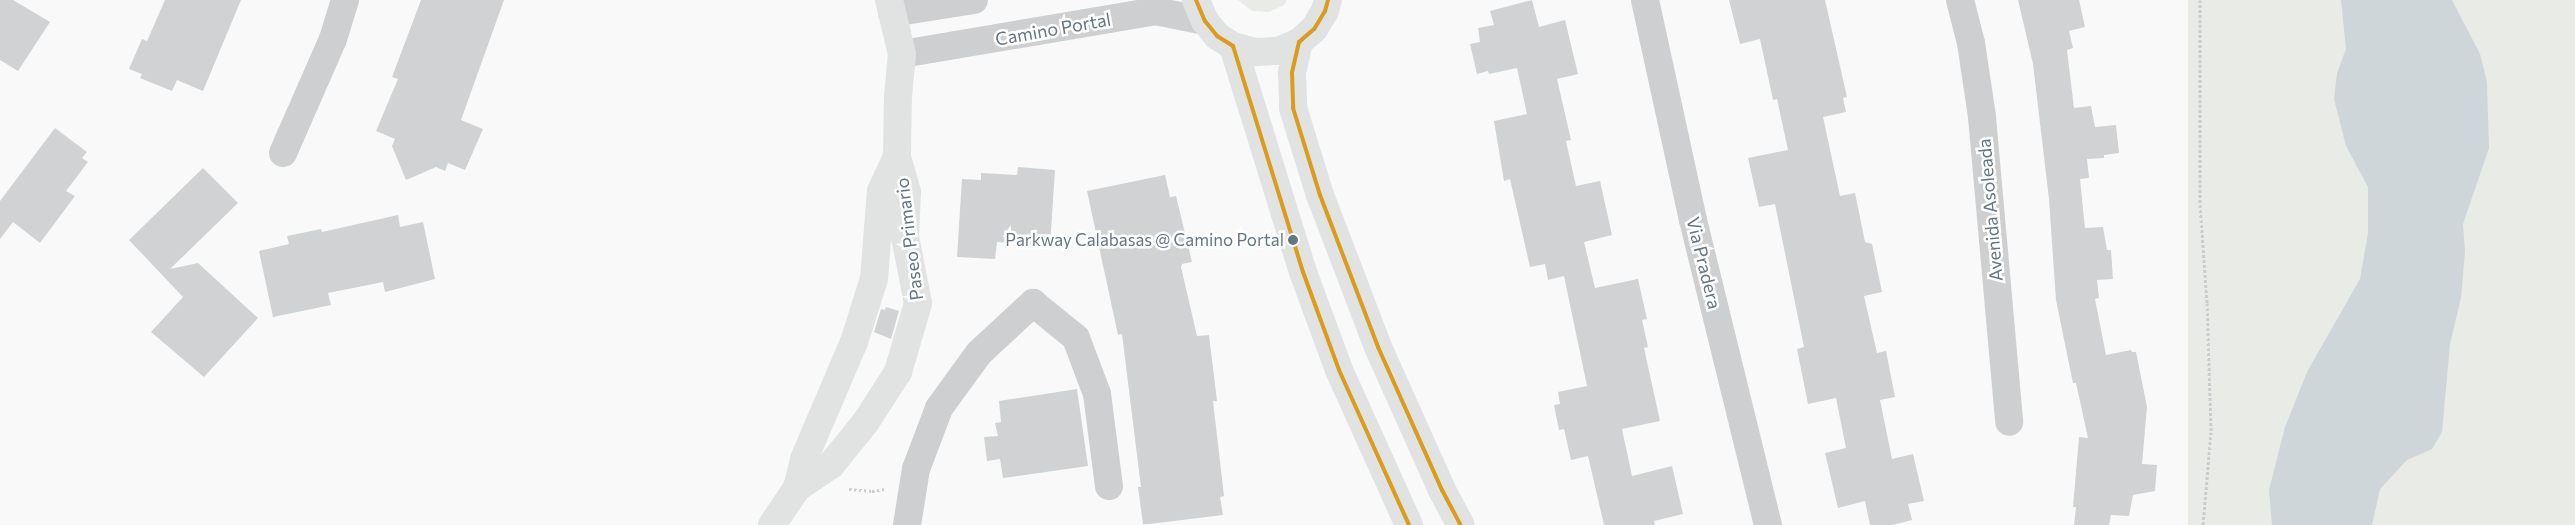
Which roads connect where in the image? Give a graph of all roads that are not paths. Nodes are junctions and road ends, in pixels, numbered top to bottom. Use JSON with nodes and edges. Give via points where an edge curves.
{"nodes":[{"id":1,"x":345,"y":0,"type":"edge"},
{"id":2,"x":974,"y":0,"type":"edge"},
{"id":3,"x":1329,"y":0,"type":"edge"},
{"id":4,"x":1645,"y":0,"type":"edge"},
{"id":5,"x":1960,"y":0,"type":"edge"},
{"id":6,"x":890,"y":6,"type":"edge"},
{"id":7,"x":1201,"y":11,"type":"edge"},
{"id":8,"x":1299,"y":42,"type":"junction"},
{"id":9,"x":1233,"y":46,"type":"junction"},
{"id":10,"x":902,"y":54,"type":"junction"},
{"id":11,"x":282,"y":153,"type":"dead end"},
{"id":12,"x":897,"y":157,"type":"junction"},
{"id":13,"x":2009,"y":422,"type":"dead end"},
{"id":14,"x":1109,"y":486,"type":"dead end"},
{"id":15,"x":797,"y":488,"type":"junction"},
{"id":16,"x":772,"y":525,"type":"edge"},
{"id":17,"x":907,"y":525,"type":"edge"},
{"id":18,"x":1409,"y":525,"type":"edge"},
{"id":19,"x":1461,"y":525,"type":"edge"},
{"id":20,"x":1768,"y":525,"type":"edge"}],
"edges":[{"from":1,"to":11,"type":"street","via":[[334,39]]},
{"from":2,"to":6,"type":"street"},
{"from":3,"to":8,"type":"street","via":[[1314,29]]},
{"from":4,"to":20,"type":"street","name":"Via Pradera","via":[[1693,220]]},
{"from":5,"to":13,"type":"street","name":"Avenida Asoleada","via":[[1971,43],[1982,117]]},
{"from":6,"to":10,"type":"street","name":"Paseo Primario"},
{"from":7,"to":9,"type":"street","via":[[1217,36]]},
{"from":7,"to":10,"type":"street","name":"Camino Portal","via":[[1155,11]]},
{"from":8,"to":9,"type":"street","via":[[1278,51],[1256,52]]},
{"from":8,"to":19,"type":"street","via":[[1292,73],[1293,108],[1320,195],[1378,347]]},
{"from":9,"to":18,"type":"street","via":[[1302,272],[1335,361]]},
{"from":10,"to":12,"type":"street","name":"Paseo Primario"},
{"from":12,"to":15,"type":"street","name":"Paseo Primario","via":[[881,191],[874,278],[854,342],[804,459]]},
{"from":12,"to":15,"type":"street","name":"Paseo Primario","via":[[907,192],[905,237],[918,303],[898,372],[831,465]]},
{"from":14,"to":17,"type":"street","via":[[1097,394],[1076,338],[1033,303],[979,353],[939,408],[916,469]]},
{"from":15,"to":16,"type":"street","name":"Paseo Primario"}]}
